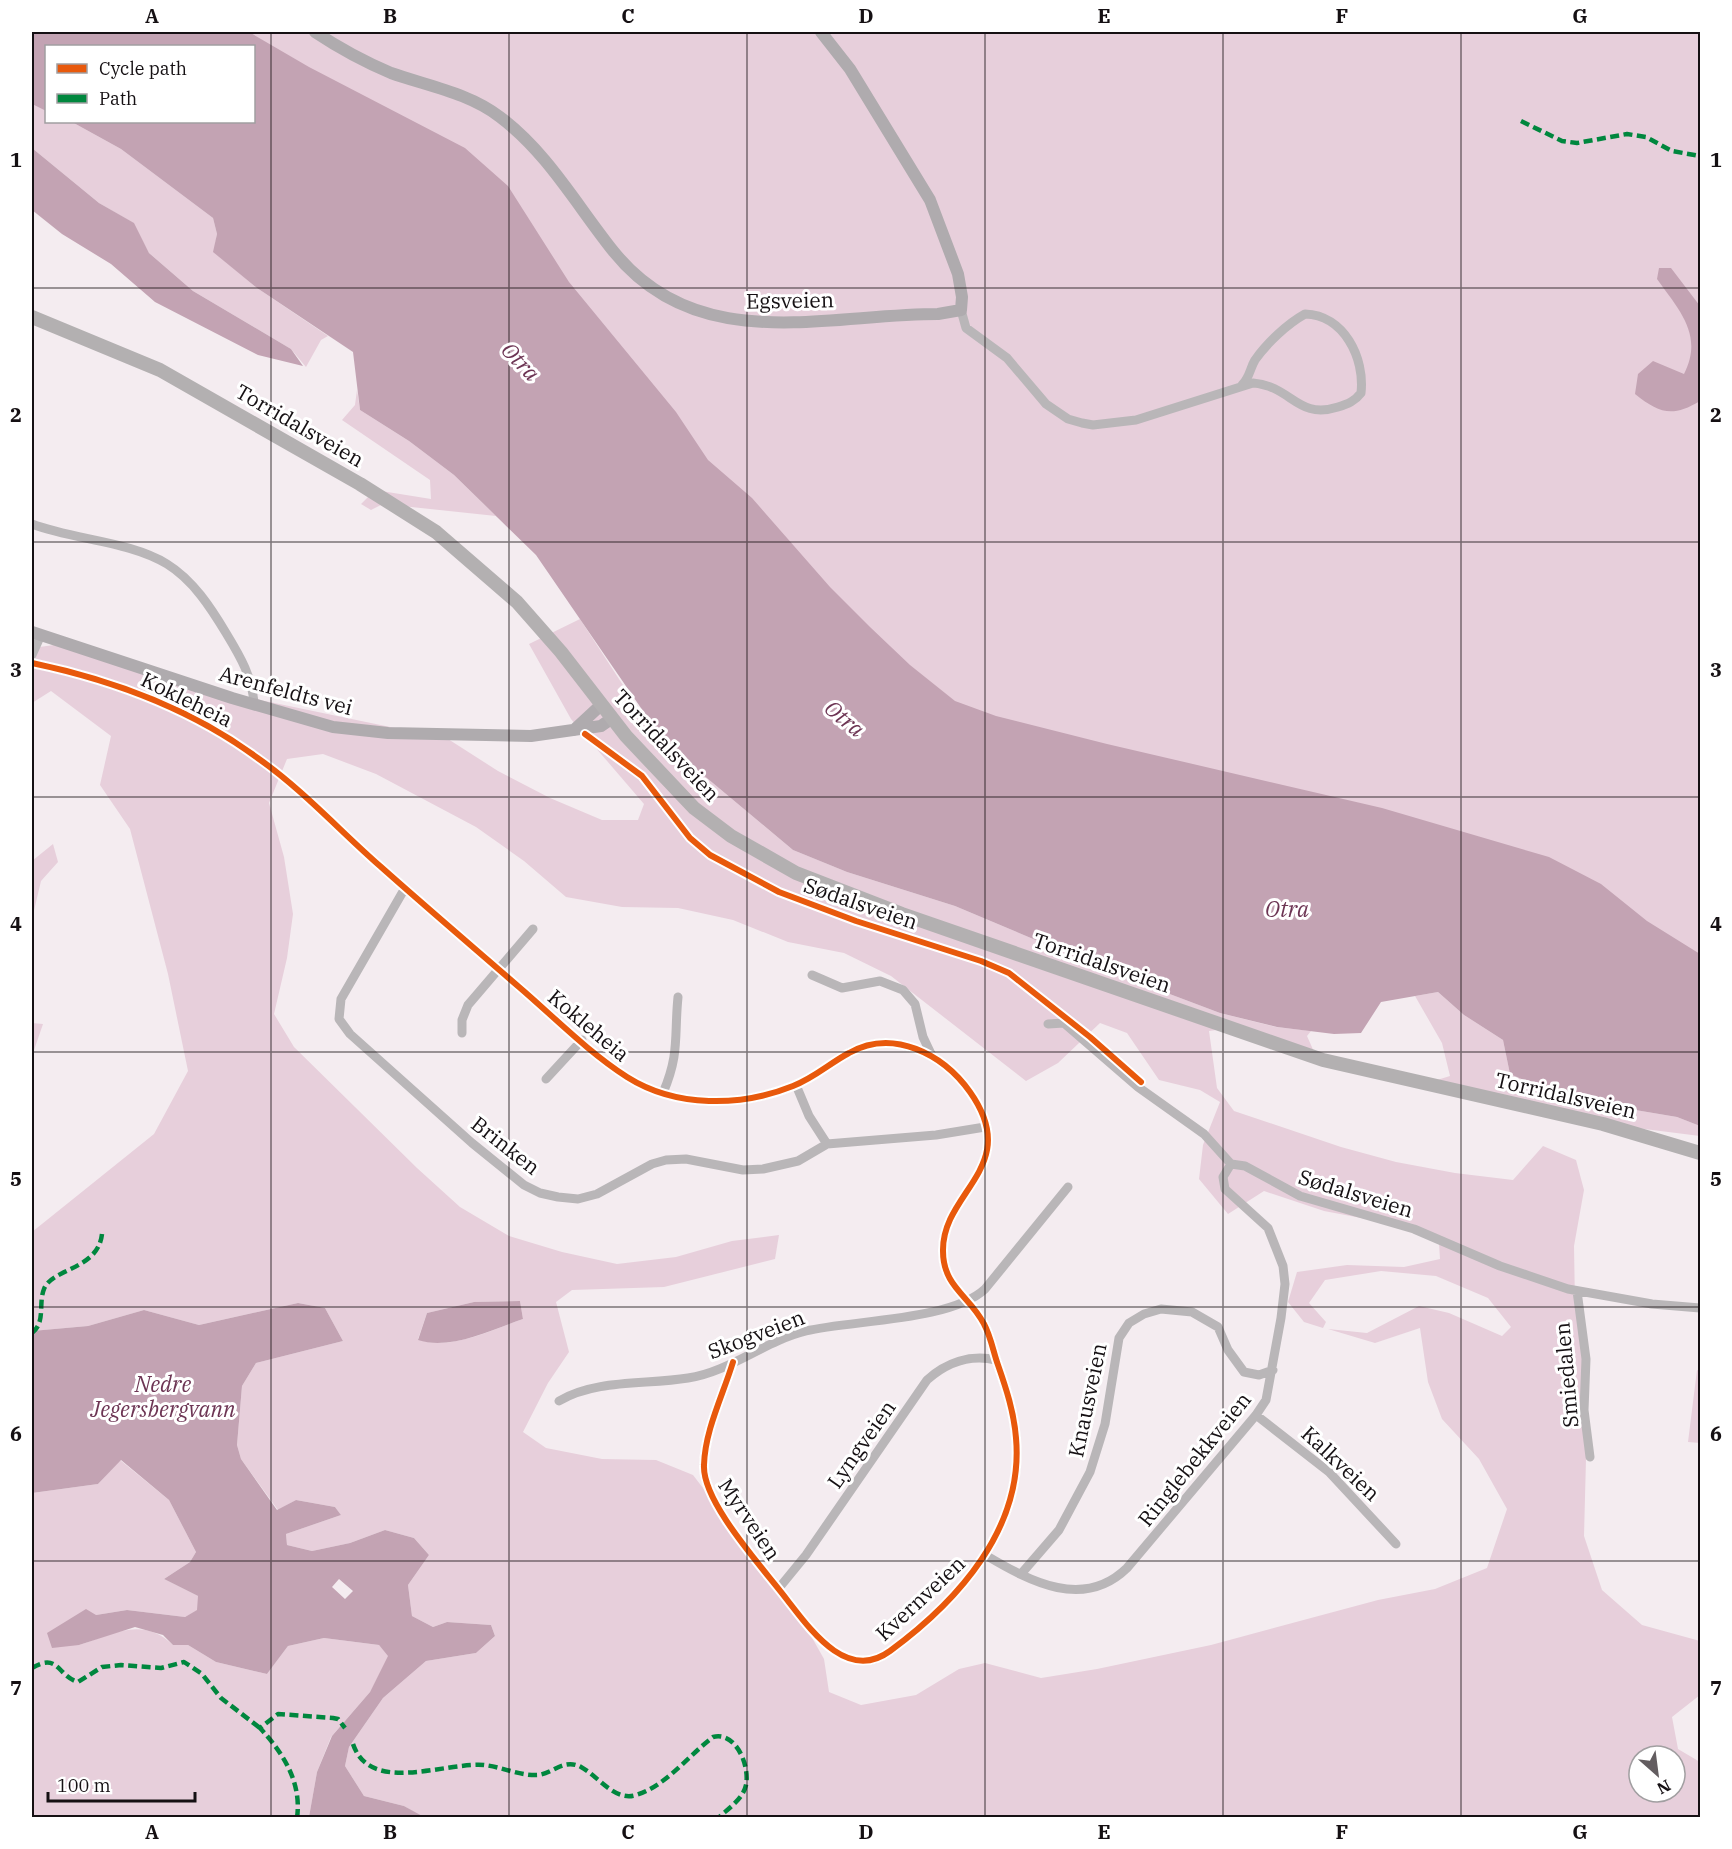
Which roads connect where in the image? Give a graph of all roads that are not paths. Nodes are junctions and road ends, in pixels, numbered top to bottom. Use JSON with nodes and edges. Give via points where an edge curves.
{"nodes":[{"id":1,"x":315,"y":32,"type":"edge"},
{"id":2,"x":821,"y":32,"type":"edge"},
{"id":3,"x":961,"y":310,"type":"junction"},
{"id":4,"x":32,"y":317,"type":"edge"},
{"id":5,"x":1242,"y":385,"type":"junction"},
{"id":6,"x":32,"y":524,"type":"edge"},
{"id":7,"x":36,"y":633,"type":"edge"},
{"id":8,"x":32,"y":655,"type":"edge"},
{"id":9,"x":32,"y":663,"type":"edge"},
{"id":10,"x":254,"y":705,"type":"junction"},
{"id":11,"x":601,"y":705,"type":"junction"},
{"id":12,"x":611,"y":719,"type":"junction"},
{"id":13,"x":574,"y":730,"type":"junction"},
{"id":14,"x":405,"y":888,"type":"junction"},
{"id":15,"x":533,"y":929,"type":"dead end"},
{"id":16,"x":498,"y":969,"type":"junction"},
{"id":17,"x":812,"y":975,"type":"dead end"},
{"id":18,"x":678,"y":997,"type":"dead end"},
{"id":19,"x":1048,"y":1024,"type":"dead end"},
{"id":20,"x":462,"y":1033,"type":"dead end"},
{"id":21,"x":582,"y":1040,"type":"junction"},
{"id":22,"x":932,"y":1056,"type":"junction"},
{"id":23,"x":546,"y":1079,"type":"dead end"},
{"id":24,"x":796,"y":1085,"type":"junction"},
{"id":25,"x":663,"y":1093,"type":"junction"},
{"id":26,"x":985,"y":1127,"type":"junction"},
{"id":27,"x":826,"y":1144,"type":"junction"},
{"id":28,"x":1701,"y":1153,"type":"edge"},
{"id":29,"x":1231,"y":1164,"type":"junction"},
{"id":30,"x":1068,"y":1186,"type":"dead end"},
{"id":31,"x":1577,"y":1291,"type":"junction"},
{"id":32,"x":968,"y":1303,"type":"junction"},
{"id":33,"x":1701,"y":1308,"type":"edge"},
{"id":34,"x":996,"y":1360,"type":"junction"},
{"id":35,"x":733,"y":1362,"type":"junction"},
{"id":36,"x":1273,"y":1370,"type":"junction"},
{"id":37,"x":559,"y":1401,"type":"dead end"},
{"id":38,"x":1256,"y":1415,"type":"junction"},
{"id":39,"x":1590,"y":1457,"type":"dead end"},
{"id":40,"x":1396,"y":1544,"type":"dead end"},
{"id":41,"x":987,"y":1556,"type":"junction"},
{"id":42,"x":1021,"y":1574,"type":"junction"},
{"id":43,"x":779,"y":1588,"type":"junction"}],
"edges":[{"from":1,"to":3,"type":"street","name":"Egsveien","via":[[390,72],[471,100],[498,115],[534,146],[609,246],[639,278],[668,298],[735,321],[765,324]]},
{"from":2,"to":3,"type":"street","via":[[850,69],[930,200],[958,274]]},
{"from":3,"to":5,"type":"street","via":[[966,328],[1007,358],[1046,404],[1082,423],[1136,420]]},
{"from":4,"to":11,"type":"main road","name":"Torridalsveien","via":[[160,370],[436,532],[517,602]]},
{"from":5,"to":5,"type":"street","via":[[1268,384],[1316,412],[1350,403],[1361,393],[1362,382],[1346,335],[1328,318],[1305,314],[1284,329],[1254,362]]},
{"from":6,"to":10,"type":"street","via":[[57,534],[146,555],[184,577],[215,615],[238,653],[252,682]]},
{"from":7,"to":8,"type":"street"},
{"from":7,"to":10,"type":"street","name":"Arenfeldts vei"},
{"from":9,"to":14,"type":"street","name":"Kokleheia","via":[[154,700],[231,740],[281,776]]},
{"from":10,"to":13,"type":"street","name":"Arenfeldts vei","via":[[333,727],[388,734],[531,736]]},
{"from":11,"to":12,"type":"main road","name":"Torridalsveien"},
{"from":11,"to":13,"type":"street"},
{"from":12,"to":13,"type":"street","name":"Arenfeldts vei","via":[[601,726]]},
{"from":12,"to":28,"type":"main road","name":"Torridalsveien","via":[[656,771],[710,822],[783,866],[853,896],[1323,1060],[1603,1124]]},
{"from":14,"to":16,"type":"street","name":"Kokleheia"},
{"from":14,"to":27,"type":"street","name":"Brinken","via":[[341,999],[339,1019],[350,1034],[524,1185],[548,1196],[578,1199],[606,1190],[666,1160],[763,1169],[798,1161]]},
{"from":15,"to":16,"type":"street"},
{"from":16,"to":20,"type":"street","via":[[468,1005]]},
{"from":16,"to":21,"type":"street","name":"Kokleheia"},
{"from":17,"to":22,"type":"street","name":"Kokleheia","via":[[842,988],[880,981],[903,990],[915,1004]]},
{"from":18,"to":25,"type":"street","via":[[677,1052],[673,1073]]},
{"from":19,"to":29,"type":"street","name":"Sødalsveien","via":[[1064,1023],[1079,1033],[1138,1088],[1204,1134]]},
{"from":21,"to":23,"type":"street","name":"Kokleheia"},
{"from":21,"to":25,"type":"street","name":"Kokleheia","via":[[630,1079]]},
{"from":22,"to":24,"type":"street","name":"Kokleheia","via":[[899,1044],[862,1046]]},
{"from":22,"to":26,"type":"street","name":"Kokleheia","via":[[970,1091]]},
{"from":24,"to":25,"type":"street","name":"Kokleheia","via":[[718,1102]]},
{"from":24,"to":27,"type":"street"},
{"from":26,"to":27,"type":"street","name":"Brinken"},
{"from":26,"to":32,"type":"street","name":"Kokleheia","via":[[983,1168],[950,1222],[942,1243],[951,1282]]},
{"from":29,"to":31,"type":"street","name":"Sødalsveien","via":[[1245,1166],[1307,1199],[1414,1229],[1500,1266]]},
{"from":29,"to":36,"type":"street","name":"Ringlebekkveien","via":[[1223,1177],[1225,1189],[1268,1228],[1283,1266],[1285,1284]]},
{"from":30,"to":32,"type":"street","via":[[985,1289]]},
{"from":31,"to":33,"type":"street","name":"Sødalsveien"},
{"from":31,"to":39,"type":"street","name":"Smiedalen","via":[[1586,1359],[1584,1410]]},
{"from":32,"to":34,"type":"street","name":"Kvernveien","via":[[986,1328]]},
{"from":32,"to":35,"type":"street","name":"Skogveien","via":[[808,1331]]},
{"from":34,"to":41,"type":"street","name":"Kvernveien","via":[[1011,1404],[1017,1453],[1014,1486]]},
{"from":34,"to":43,"type":"street","name":"Lyngveien","via":[[954,1362],[927,1380]]},
{"from":35,"to":37,"type":"street","name":"Skogveien","via":[[697,1376],[586,1390]]},
{"from":35,"to":43,"type":"street","name":"Myrveien","via":[[705,1452],[705,1481],[726,1519]]},
{"from":36,"to":38,"type":"street","name":"Ringlebekkveien","via":[[1266,1400]]},
{"from":36,"to":42,"type":"street","name":"Knausveien","via":[[1248,1374],[1236,1363],[1218,1327],[1192,1312],[1161,1309],[1129,1323],[1119,1338],[1105,1424],[1090,1472],[1059,1530]]},
{"from":38,"to":40,"type":"street","name":"Kalkveien","via":[[1329,1472]]},
{"from":38,"to":42,"type":"street","name":"Ringlebekkveien","via":[[1155,1537],[1114,1579],[1093,1588],[1059,1590]]},
{"from":41,"to":42,"type":"street","name":"Ringlebekkveien"},
{"from":41,"to":43,"type":"street","name":"Kvernveien","via":[[927,1620],[886,1654],[870,1662],[853,1661],[837,1654],[803,1620]]}]}
